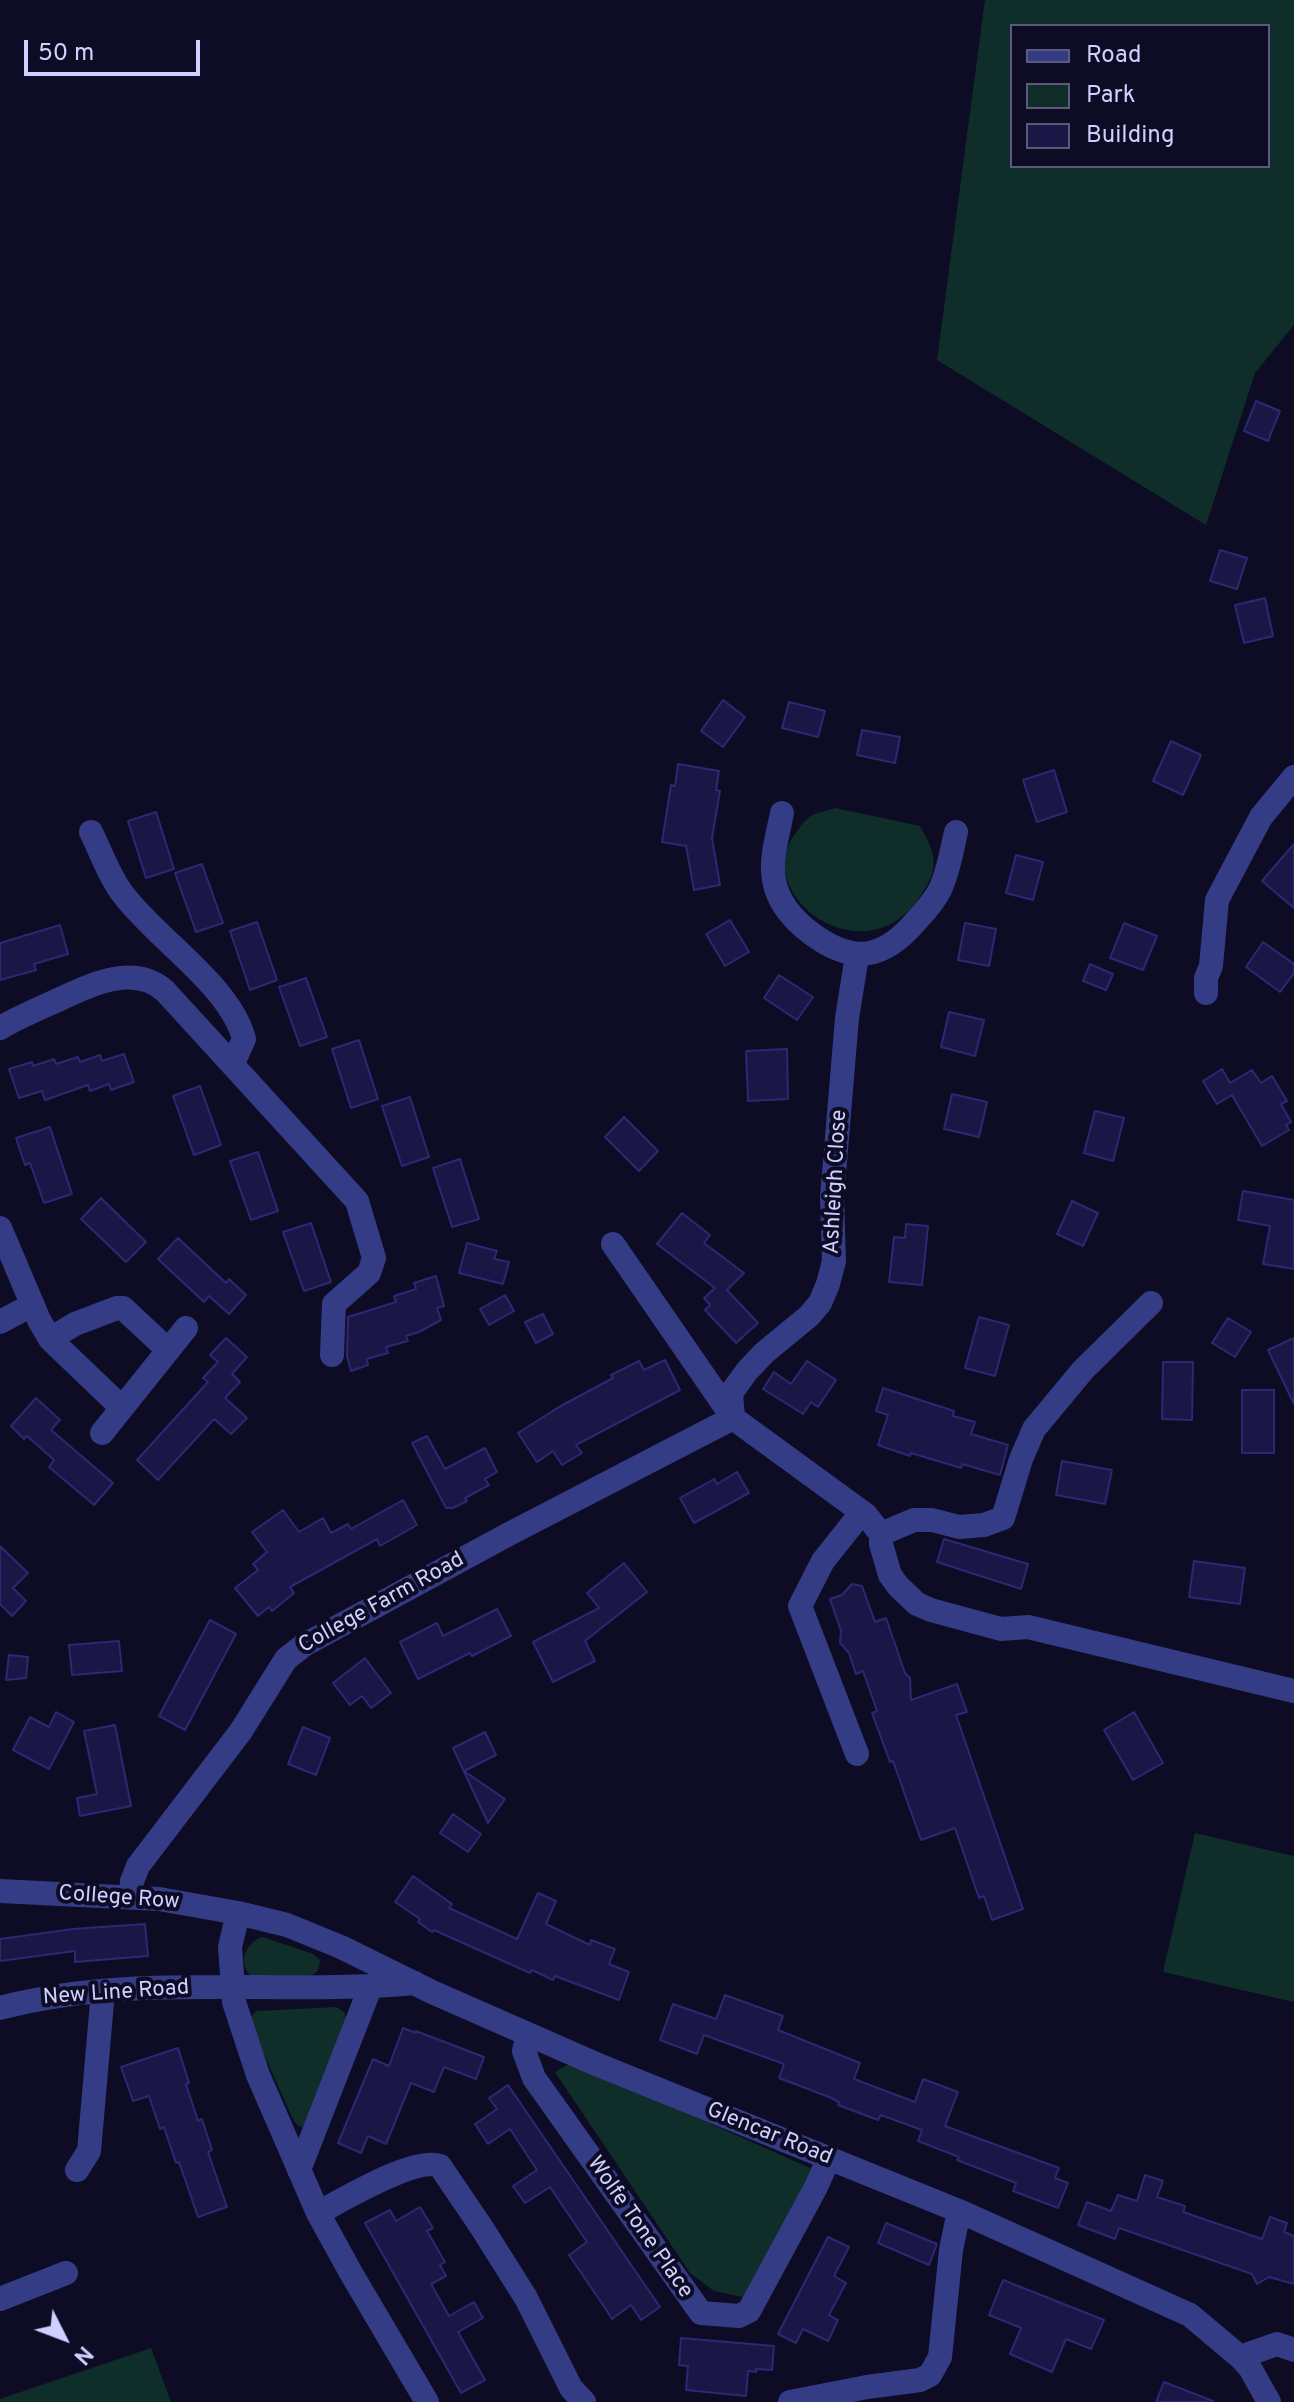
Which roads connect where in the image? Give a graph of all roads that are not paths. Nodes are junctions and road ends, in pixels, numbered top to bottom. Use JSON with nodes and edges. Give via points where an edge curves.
{"nodes":[{"id":1,"x":1294,"y":777,"type":"edge"},
{"id":2,"x":782,"y":813,"type":"dead end"},
{"id":3,"x":91,"y":832,"type":"dead end"},
{"id":4,"x":956,"y":832,"type":"dead end"},
{"id":5,"x":857,"y":956,"type":"junction"},
{"id":6,"x":1206,"y":993,"type":"dead end"},
{"id":7,"x":0,"y":1028,"type":"edge"},
{"id":8,"x":233,"y":1063,"type":"junction"},
{"id":9,"x":0,"y":1228,"type":"edge"},
{"id":10,"x":613,"y":1244,"type":"dead end"},
{"id":11,"x":1151,"y":1303,"type":"dead end"},
{"id":12,"x":32,"y":1305,"type":"junction"},
{"id":13,"x":0,"y":1322,"type":"edge"},
{"id":14,"x":186,"y":1328,"type":"dead end"},
{"id":15,"x":50,"y":1339,"type":"junction"},
{"id":16,"x":168,"y":1350,"type":"junction"},
{"id":17,"x":332,"y":1355,"type":"dead end"},
{"id":18,"x":122,"y":1408,"type":"junction"},
{"id":19,"x":733,"y":1418,"type":"junction"},
{"id":20,"x":102,"y":1433,"type":"dead end"},
{"id":21,"x":862,"y":1512,"type":"junction"},
{"id":22,"x":881,"y":1534,"type":"junction"},
{"id":23,"x":1294,"y":1691,"type":"edge"},
{"id":24,"x":857,"y":1754,"type":"dead end"},
{"id":25,"x":0,"y":1891,"type":"edge"},
{"id":26,"x":131,"y":1896,"type":"junction"},
{"id":27,"x":238,"y":1913,"type":"junction"},
{"id":28,"x":341,"y":1947,"type":"junction"},
{"id":29,"x":415,"y":1983,"type":"junction"},
{"id":30,"x":233,"y":1987,"type":"junction"},
{"id":31,"x":334,"y":1987,"type":"junction"},
{"id":32,"x":103,"y":1991,"type":"junction"},
{"id":33,"x":366,"y":1999,"type":"junction"},
{"id":34,"x":0,"y":2008,"type":"edge"},
{"id":35,"x":528,"y":2035,"type":"junction"},
{"id":36,"x":828,"y":2160,"type":"junction"},
{"id":37,"x":77,"y":2170,"type":"dead end"},
{"id":38,"x":299,"y":2170,"type":"junction"},
{"id":39,"x":959,"y":2211,"type":"junction"},
{"id":40,"x":318,"y":2213,"type":"junction"},
{"id":41,"x":66,"y":2273,"type":"dead end"},
{"id":42,"x":0,"y":2299,"type":"edge"},
{"id":43,"x":1294,"y":2350,"type":"edge"},
{"id":44,"x":1240,"y":2357,"type":"junction"},
{"id":45,"x":427,"y":2402,"type":"edge"},
{"id":46,"x":584,"y":2402,"type":"edge"},
{"id":47,"x":790,"y":2402,"type":"edge"},
{"id":48,"x":1269,"y":2402,"type":"edge"}],
"edges":[{"from":1,"to":6,"type":"street","via":[[1261,817],[1217,900]]},
{"from":2,"to":5,"type":"street","via":[[773,877],[778,895],[802,927]]},
{"from":3,"to":8,"type":"street","via":[[121,891],[234,1013],[244,1039]]},
{"from":4,"to":5,"type":"street","via":[[941,888],[919,919],[894,944]]},
{"from":5,"to":19,"type":"street","name":"Ashleigh Close","via":[[847,1018],[832,1197],[834,1261],[828,1284],[809,1316],[764,1353],[731,1393]]},
{"from":7,"to":8,"type":"street","via":[[96,983],[132,978],[157,984]]},
{"from":8,"to":17,"type":"street","via":[[357,1201],[374,1258],[369,1273],[334,1304]]},
{"from":9,"to":12,"type":"street"},
{"from":10,"to":19,"type":"street"},
{"from":11,"to":22,"type":"street","via":[[1083,1370],[1034,1429],[1003,1518],[959,1527],[914,1520]]},
{"from":12,"to":13,"type":"street"},
{"from":12,"to":15,"type":"street"},
{"from":14,"to":16,"type":"street"},
{"from":15,"to":16,"type":"street","via":[[75,1324],[123,1308]]},
{"from":15,"to":18,"type":"street"},
{"from":16,"to":18,"type":"street"},
{"from":18,"to":20,"type":"street"},
{"from":19,"to":21,"type":"street"},
{"from":19,"to":26,"type":"street","name":"College Farm Road","via":[[509,1534],[286,1659],[241,1731],[138,1866]]},
{"from":21,"to":22,"type":"street"},
{"from":21,"to":24,"type":"street","via":[[823,1561],[800,1606]]},
{"from":22,"to":23,"type":"street","via":[[890,1575],[917,1604],[931,1610],[1001,1629],[1028,1627]]},
{"from":25,"to":26,"type":"street","name":"College Row"},
{"from":26,"to":27,"type":"street","name":"College Row"},
{"from":27,"to":28,"type":"street","name":"Glencar Road"},
{"from":27,"to":30,"type":"street","via":[[230,1947]]},
{"from":28,"to":29,"type":"street","name":"Glencar Road"},
{"from":28,"to":31,"type":"street"},
{"from":29,"to":33,"type":"street","name":"New Line Road"},
{"from":29,"to":35,"type":"street","name":"Glencar Road"},
{"from":30,"to":31,"type":"street","name":"New Line Road"},
{"from":30,"to":32,"type":"street","name":"New Line Road"},
{"from":30,"to":38,"type":"street","via":[[258,2075]]},
{"from":31,"to":33,"type":"street","name":"New Line Road"},
{"from":32,"to":34,"type":"street","name":"New Line Road"},
{"from":32,"to":37,"type":"street","via":[[89,2151]]},
{"from":33,"to":38,"type":"street"},
{"from":35,"to":36,"type":"street","name":"Glencar Road"},
{"from":35,"to":36,"type":"street","name":"Wolfe Tone Place","via":[[524,2051],[534,2078],[701,2313],[739,2316],[749,2311]]},
{"from":36,"to":39,"type":"street","name":"Glencar Road"},
{"from":38,"to":40,"type":"street"},
{"from":39,"to":44,"type":"street","name":"Glencar Road","via":[[1190,2315]]},
{"from":39,"to":47,"type":"street","via":[[940,2357],[930,2375]]},
{"from":40,"to":45,"type":"street"},
{"from":40,"to":46,"type":"street","via":[[392,2175],[427,2164],[440,2166],[526,2298],[571,2388]]},
{"from":41,"to":42,"type":"street"},
{"from":43,"to":44,"type":"street","via":[[1277,2344]]},
{"from":44,"to":48,"type":"street","name":"Glencar Road"}]}
